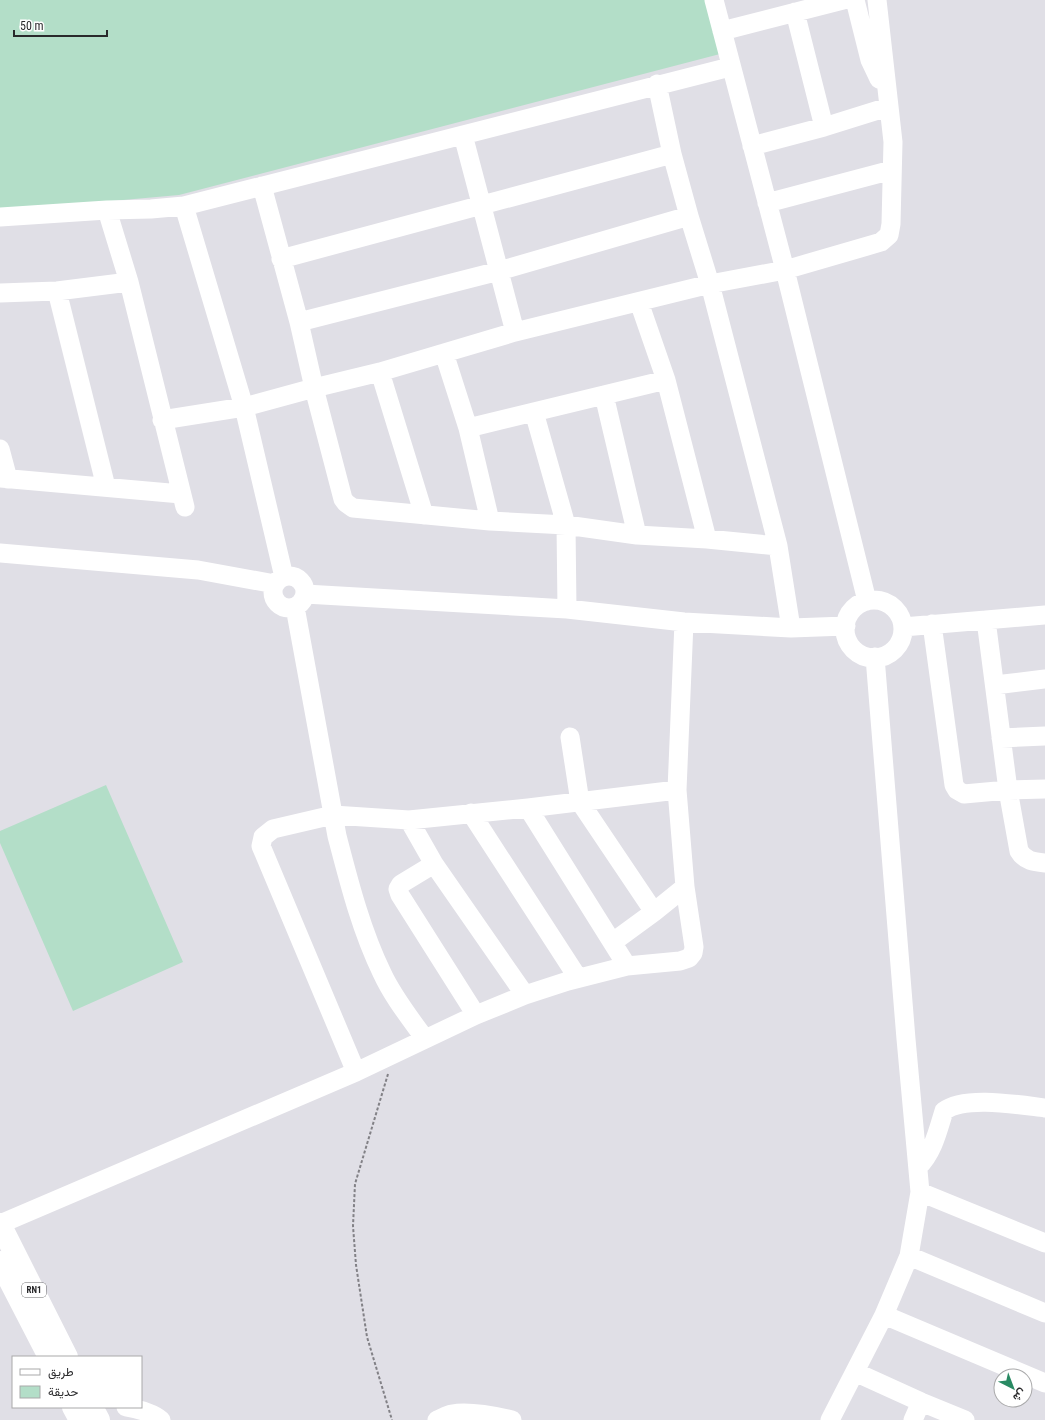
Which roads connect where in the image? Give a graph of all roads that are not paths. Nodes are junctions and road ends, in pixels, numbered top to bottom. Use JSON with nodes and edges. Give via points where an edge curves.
{"nodes":[{"id":1,"x":714,"y":0,"type":"edge"},
{"id":2,"x":843,"y":0,"type":"edge"},
{"id":3,"x":855,"y":0,"type":"edge"},
{"id":4,"x":877,"y":0,"type":"edge"},
{"id":5,"x":795,"y":12,"type":"junction"},
{"id":6,"x":722,"y":31,"type":"junction"},
{"id":7,"x":730,"y":67,"type":"junction"},
{"id":8,"x":657,"y":84,"type":"junction"},
{"id":9,"x":888,"y":102,"type":"junction"},
{"id":10,"x":824,"y":127,"type":"junction"},
{"id":11,"x":463,"y":135,"type":"junction"},
{"id":12,"x":752,"y":146,"type":"junction"},
{"id":13,"x":672,"y":154,"type":"junction"},
{"id":14,"x":892,"y":170,"type":"junction"},
{"id":15,"x":262,"y":186,"type":"junction"},
{"id":16,"x":767,"y":203,"type":"junction"},
{"id":17,"x":481,"y":205,"type":"junction"},
{"id":18,"x":184,"y":206,"type":"junction"},
{"id":19,"x":107,"y":210,"type":"junction"},
{"id":20,"x":689,"y":216,"type":"junction"},
{"id":21,"x":0,"y":217,"type":"edge"},
{"id":22,"x":281,"y":259,"type":"junction"},
{"id":23,"x":785,"y":270,"type":"junction"},
{"id":24,"x":499,"y":271,"type":"junction"},
{"id":25,"x":129,"y":282,"type":"junction"},
{"id":26,"x":710,"y":284,"type":"junction"},
{"id":27,"x":58,"y":291,"type":"junction"},
{"id":28,"x":0,"y":293,"type":"edge"},
{"id":29,"x":639,"y":302,"type":"junction"},
{"id":30,"x":299,"y":322,"type":"junction"},
{"id":31,"x":515,"y":332,"type":"junction"},
{"id":32,"x":444,"y":353,"type":"junction"},
{"id":33,"x":380,"y":372,"type":"junction"},
{"id":34,"x":666,"y":380,"type":"junction"},
{"id":35,"x":314,"y":388,"type":"junction"},
{"id":36,"x":604,"y":394,"type":"junction"},
{"id":37,"x":244,"y":407,"type":"junction"},
{"id":38,"x":534,"y":412,"type":"junction"},
{"id":39,"x":162,"y":420,"type":"junction"},
{"id":40,"x":468,"y":428,"type":"junction"},
{"id":41,"x":0,"y":449,"type":"edge"},
{"id":42,"x":4,"y":478,"type":"edge"},
{"id":43,"x":106,"y":488,"type":"junction"},
{"id":44,"x":424,"y":515,"type":"junction"},
{"id":45,"x":490,"y":521,"type":"junction"},
{"id":46,"x":566,"y":525,"type":"junction"},
{"id":47,"x":637,"y":535,"type":"junction"},
{"id":48,"x":707,"y":539,"type":"junction"},
{"id":49,"x":778,"y":546,"type":"junction"},
{"id":50,"x":0,"y":553,"type":"edge"},
{"id":51,"x":280,"y":580,"type":"junction"},
{"id":52,"x":300,"y":601,"type":"junction"},
{"id":53,"x":867,"y":601,"type":"junction"},
{"id":54,"x":567,"y":609,"type":"junction"},
{"id":55,"x":1045,"y":615,"type":"edge"},
{"id":56,"x":986,"y":620,"type":"junction"},
{"id":57,"x":684,"y":622,"type":"junction"},
{"id":58,"x":932,"y":624,"type":"junction"},
{"id":59,"x":846,"y":626,"type":"junction"},
{"id":60,"x":903,"y":627,"type":"junction"},
{"id":61,"x":791,"y":628,"type":"junction"},
{"id":62,"x":875,"y":657,"type":"junction"},
{"id":63,"x":1045,"y":679,"type":"edge"},
{"id":64,"x":995,"y":685,"type":"junction"},
{"id":65,"x":1045,"y":736,"type":"edge"},
{"id":66,"x":570,"y":737,"type":"dead end"},
{"id":67,"x":1002,"y":738,"type":"junction"},
{"id":68,"x":1045,"y":789,"type":"edge"},
{"id":69,"x":677,"y":790,"type":"junction"},
{"id":70,"x":1008,"y":790,"type":"junction"},
{"id":71,"x":580,"y":802,"type":"junction"},
{"id":72,"x":528,"y":808,"type":"junction"},
{"id":73,"x":472,"y":813,"type":"junction"},
{"id":74,"x":333,"y":815,"type":"junction"},
{"id":75,"x":409,"y":820,"type":"junction"},
{"id":76,"x":1045,"y":863,"type":"edge"},
{"id":77,"x":434,"y":864,"type":"junction"},
{"id":78,"x":685,"y":887,"type":"junction"},
{"id":79,"x":654,"y":912,"type":"junction"},
{"id":80,"x":613,"y":942,"type":"junction"},
{"id":81,"x":627,"y":966,"type":"junction"},
{"id":82,"x":578,"y":978,"type":"junction"},
{"id":83,"x":525,"y":995,"type":"junction"},
{"id":84,"x":476,"y":1015,"type":"junction"},
{"id":85,"x":425,"y":1039,"type":"junction"},
{"id":86,"x":356,"y":1072,"type":"junction"},
{"id":87,"x":1045,"y":1108,"type":"edge"},
{"id":88,"x":918,"y":1167,"type":"junction"},
{"id":89,"x":920,"y":1192,"type":"junction"},
{"id":90,"x":1,"y":1229,"type":"edge"},
{"id":91,"x":1045,"y":1243,"type":"edge"},
{"id":92,"x":909,"y":1256,"type":"junction"},
{"id":93,"x":0,"y":1262,"type":"edge"},
{"id":94,"x":1045,"y":1313,"type":"edge"},
{"id":95,"x":884,"y":1315,"type":"junction"},
{"id":96,"x":48,"y":1356,"type":"edge"},
{"id":97,"x":66,"y":1356,"type":"edge"},
{"id":98,"x":855,"y":1372,"type":"junction"},
{"id":99,"x":1045,"y":1384,"type":"edge"},
{"id":100,"x":922,"y":1402,"type":"junction"},
{"id":101,"x":74,"y":1408,"type":"edge"},
{"id":102,"x":93,"y":1408,"type":"edge"},
{"id":103,"x":136,"y":1408,"type":"edge"},
{"id":104,"x":448,"y":1418,"type":"edge"},
{"id":105,"x":80,"y":1420,"type":"edge"},
{"id":106,"x":99,"y":1420,"type":"edge"},
{"id":107,"x":161,"y":1420,"type":"edge"},
{"id":108,"x":512,"y":1420,"type":"edge"},
{"id":109,"x":830,"y":1420,"type":"edge"},
{"id":110,"x":913,"y":1420,"type":"edge"},
{"id":111,"x":965,"y":1420,"type":"edge"}],
"edges":[{"from":1,"to":6,"type":"street"},
{"from":2,"to":5,"type":"street"},
{"from":3,"to":9,"type":"street","via":[[870,60]]},
{"from":4,"to":9,"type":"street"},
{"from":5,"to":6,"type":"street"},
{"from":5,"to":10,"type":"street"},
{"from":6,"to":7,"type":"street"},
{"from":7,"to":8,"type":"street"},
{"from":7,"to":12,"type":"street"},
{"from":8,"to":11,"type":"street"},
{"from":8,"to":13,"type":"street"},
{"from":9,"to":10,"type":"street"},
{"from":9,"to":14,"type":"street"},
{"from":10,"to":12,"type":"street"},
{"from":11,"to":15,"type":"street"},
{"from":11,"to":17,"type":"street"},
{"from":12,"to":16,"type":"street"},
{"from":13,"to":17,"type":"street"},
{"from":13,"to":20,"type":"street"},
{"from":14,"to":16,"type":"street"},
{"from":14,"to":23,"type":"street","via":[[889,235],[881,242]]},
{"from":15,"to":18,"type":"street"},
{"from":15,"to":22,"type":"street"},
{"from":16,"to":23,"type":"street"},
{"from":17,"to":22,"type":"street"},
{"from":17,"to":24,"type":"street"},
{"from":18,"to":19,"type":"street"},
{"from":18,"to":37,"type":"street"},
{"from":19,"to":21,"type":"street"},
{"from":19,"to":25,"type":"street"},
{"from":20,"to":24,"type":"street"},
{"from":20,"to":26,"type":"street"},
{"from":22,"to":30,"type":"street"},
{"from":23,"to":26,"type":"street"},
{"from":23,"to":53,"type":"street"},
{"from":24,"to":30,"type":"street"},
{"from":24,"to":31,"type":"street"},
{"from":25,"to":27,"type":"street"},
{"from":25,"to":39,"type":"street"},
{"from":26,"to":29,"type":"street"},
{"from":26,"to":49,"type":"street"},
{"from":27,"to":28,"type":"street"},
{"from":27,"to":43,"type":"street"},
{"from":29,"to":31,"type":"street"},
{"from":29,"to":34,"type":"street"},
{"from":30,"to":35,"type":"street"},
{"from":31,"to":32,"type":"street"},
{"from":32,"to":33,"type":"street"},
{"from":32,"to":40,"type":"street"},
{"from":33,"to":35,"type":"street"},
{"from":33,"to":44,"type":"street"},
{"from":34,"to":36,"type":"street"},
{"from":34,"to":48,"type":"street"},
{"from":35,"to":37,"type":"street"},
{"from":35,"to":44,"type":"street","via":[[346,503],[353,508]]},
{"from":36,"to":38,"type":"street"},
{"from":36,"to":47,"type":"street"},
{"from":37,"to":39,"type":"street"},
{"from":37,"to":51,"type":"street"},
{"from":38,"to":40,"type":"street"},
{"from":38,"to":46,"type":"street"},
{"from":39,"to":43,"type":"street","via":[[183,500]]},
{"from":40,"to":45,"type":"street"},
{"from":41,"to":42,"type":"street"},
{"from":42,"to":43,"type":"street"},
{"from":44,"to":45,"type":"street"},
{"from":45,"to":46,"type":"street"},
{"from":46,"to":47,"type":"street"},
{"from":46,"to":54,"type":"street"},
{"from":47,"to":48,"type":"street"},
{"from":48,"to":49,"type":"street"},
{"from":49,"to":61,"type":"street"},
{"from":50,"to":51,"type":"street","via":[[198,570]]},
{"from":51,"to":52,"type":"street","via":[[289,576],[300,579],[303,583]]},
{"from":51,"to":52,"type":"street","via":[[273,595],[279,604],[289,608]]},
{"from":52,"to":54,"type":"street"},
{"from":52,"to":74,"type":"street"},
{"from":53,"to":59,"type":"street","via":[[852,610]]},
{"from":53,"to":60,"type":"street","via":[[884,601],[892,605],[902,619]]},
{"from":54,"to":57,"type":"street"},
{"from":55,"to":56,"type":"street"},
{"from":56,"to":58,"type":"street"},
{"from":56,"to":64,"type":"street"},
{"from":57,"to":61,"type":"street"},
{"from":57,"to":69,"type":"street"},
{"from":58,"to":60,"type":"street"},
{"from":58,"to":70,"type":"street","via":[[954,785],[964,794]]},
{"from":59,"to":61,"type":"street"},
{"from":59,"to":62,"type":"street","via":[[846,636],[850,645],[865,656]]},
{"from":60,"to":62,"type":"street","via":[[902,636],[892,651],[884,656]]},
{"from":62,"to":88,"type":"street"},
{"from":63,"to":64,"type":"street"},
{"from":64,"to":67,"type":"street"},
{"from":65,"to":67,"type":"street"},
{"from":66,"to":71,"type":"street"},
{"from":67,"to":70,"type":"street"},
{"from":68,"to":70,"type":"street"},
{"from":69,"to":71,"type":"street"},
{"from":69,"to":78,"type":"street"},
{"from":70,"to":76,"type":"street","via":[[1019,851],[1023,858]]},
{"from":71,"to":72,"type":"street"},
{"from":71,"to":79,"type":"street"},
{"from":72,"to":73,"type":"street"},
{"from":72,"to":80,"type":"street"},
{"from":73,"to":75,"type":"street"},
{"from":73,"to":82,"type":"street"},
{"from":74,"to":75,"type":"street"},
{"from":74,"to":85,"type":"street","via":[[346,871],[369,944],[392,993]]},
{"from":74,"to":86,"type":"street","via":[[273,829],[263,837],[262,846]]},
{"from":75,"to":77,"type":"street"},
{"from":77,"to":83,"type":"street"},
{"from":77,"to":84,"type":"street","via":[[401,884],[398,889]]},
{"from":78,"to":79,"type":"street"},
{"from":78,"to":81,"type":"street","via":[[693,953],[689,958],[680,961]]},
{"from":79,"to":80,"type":"street"},
{"from":80,"to":81,"type":"street"},
{"from":81,"to":82,"type":"street"},
{"from":82,"to":83,"type":"street"},
{"from":83,"to":84,"type":"street"},
{"from":84,"to":85,"type":"street"},
{"from":85,"to":86,"type":"street"},
{"from":86,"to":90,"type":"street"},
{"from":87,"to":88,"type":"street","via":[[980,1102],[949,1107],[944,1111],[930,1152]]},
{"from":88,"to":89,"type":"street"},
{"from":89,"to":91,"type":"street"},
{"from":89,"to":92,"type":"street"},
{"from":90,"to":97,"type":"main road","number":"RN1"},
{"from":92,"to":94,"type":"street"},
{"from":92,"to":95,"type":"street"},
{"from":93,"to":96,"type":"main road","number":"RN1"},
{"from":95,"to":98,"type":"street"},
{"from":95,"to":99,"type":"street"},
{"from":98,"to":100,"type":"street"},
{"from":98,"to":109,"type":"street"},
{"from":100,"to":110,"type":"street"},
{"from":100,"to":111,"type":"street"},
{"from":101,"to":105,"type":"main road"},
{"from":102,"to":106,"type":"main road"},
{"from":103,"to":107,"type":"street"},
{"from":104,"to":108,"type":"street","via":[[492,1416]]}]}
